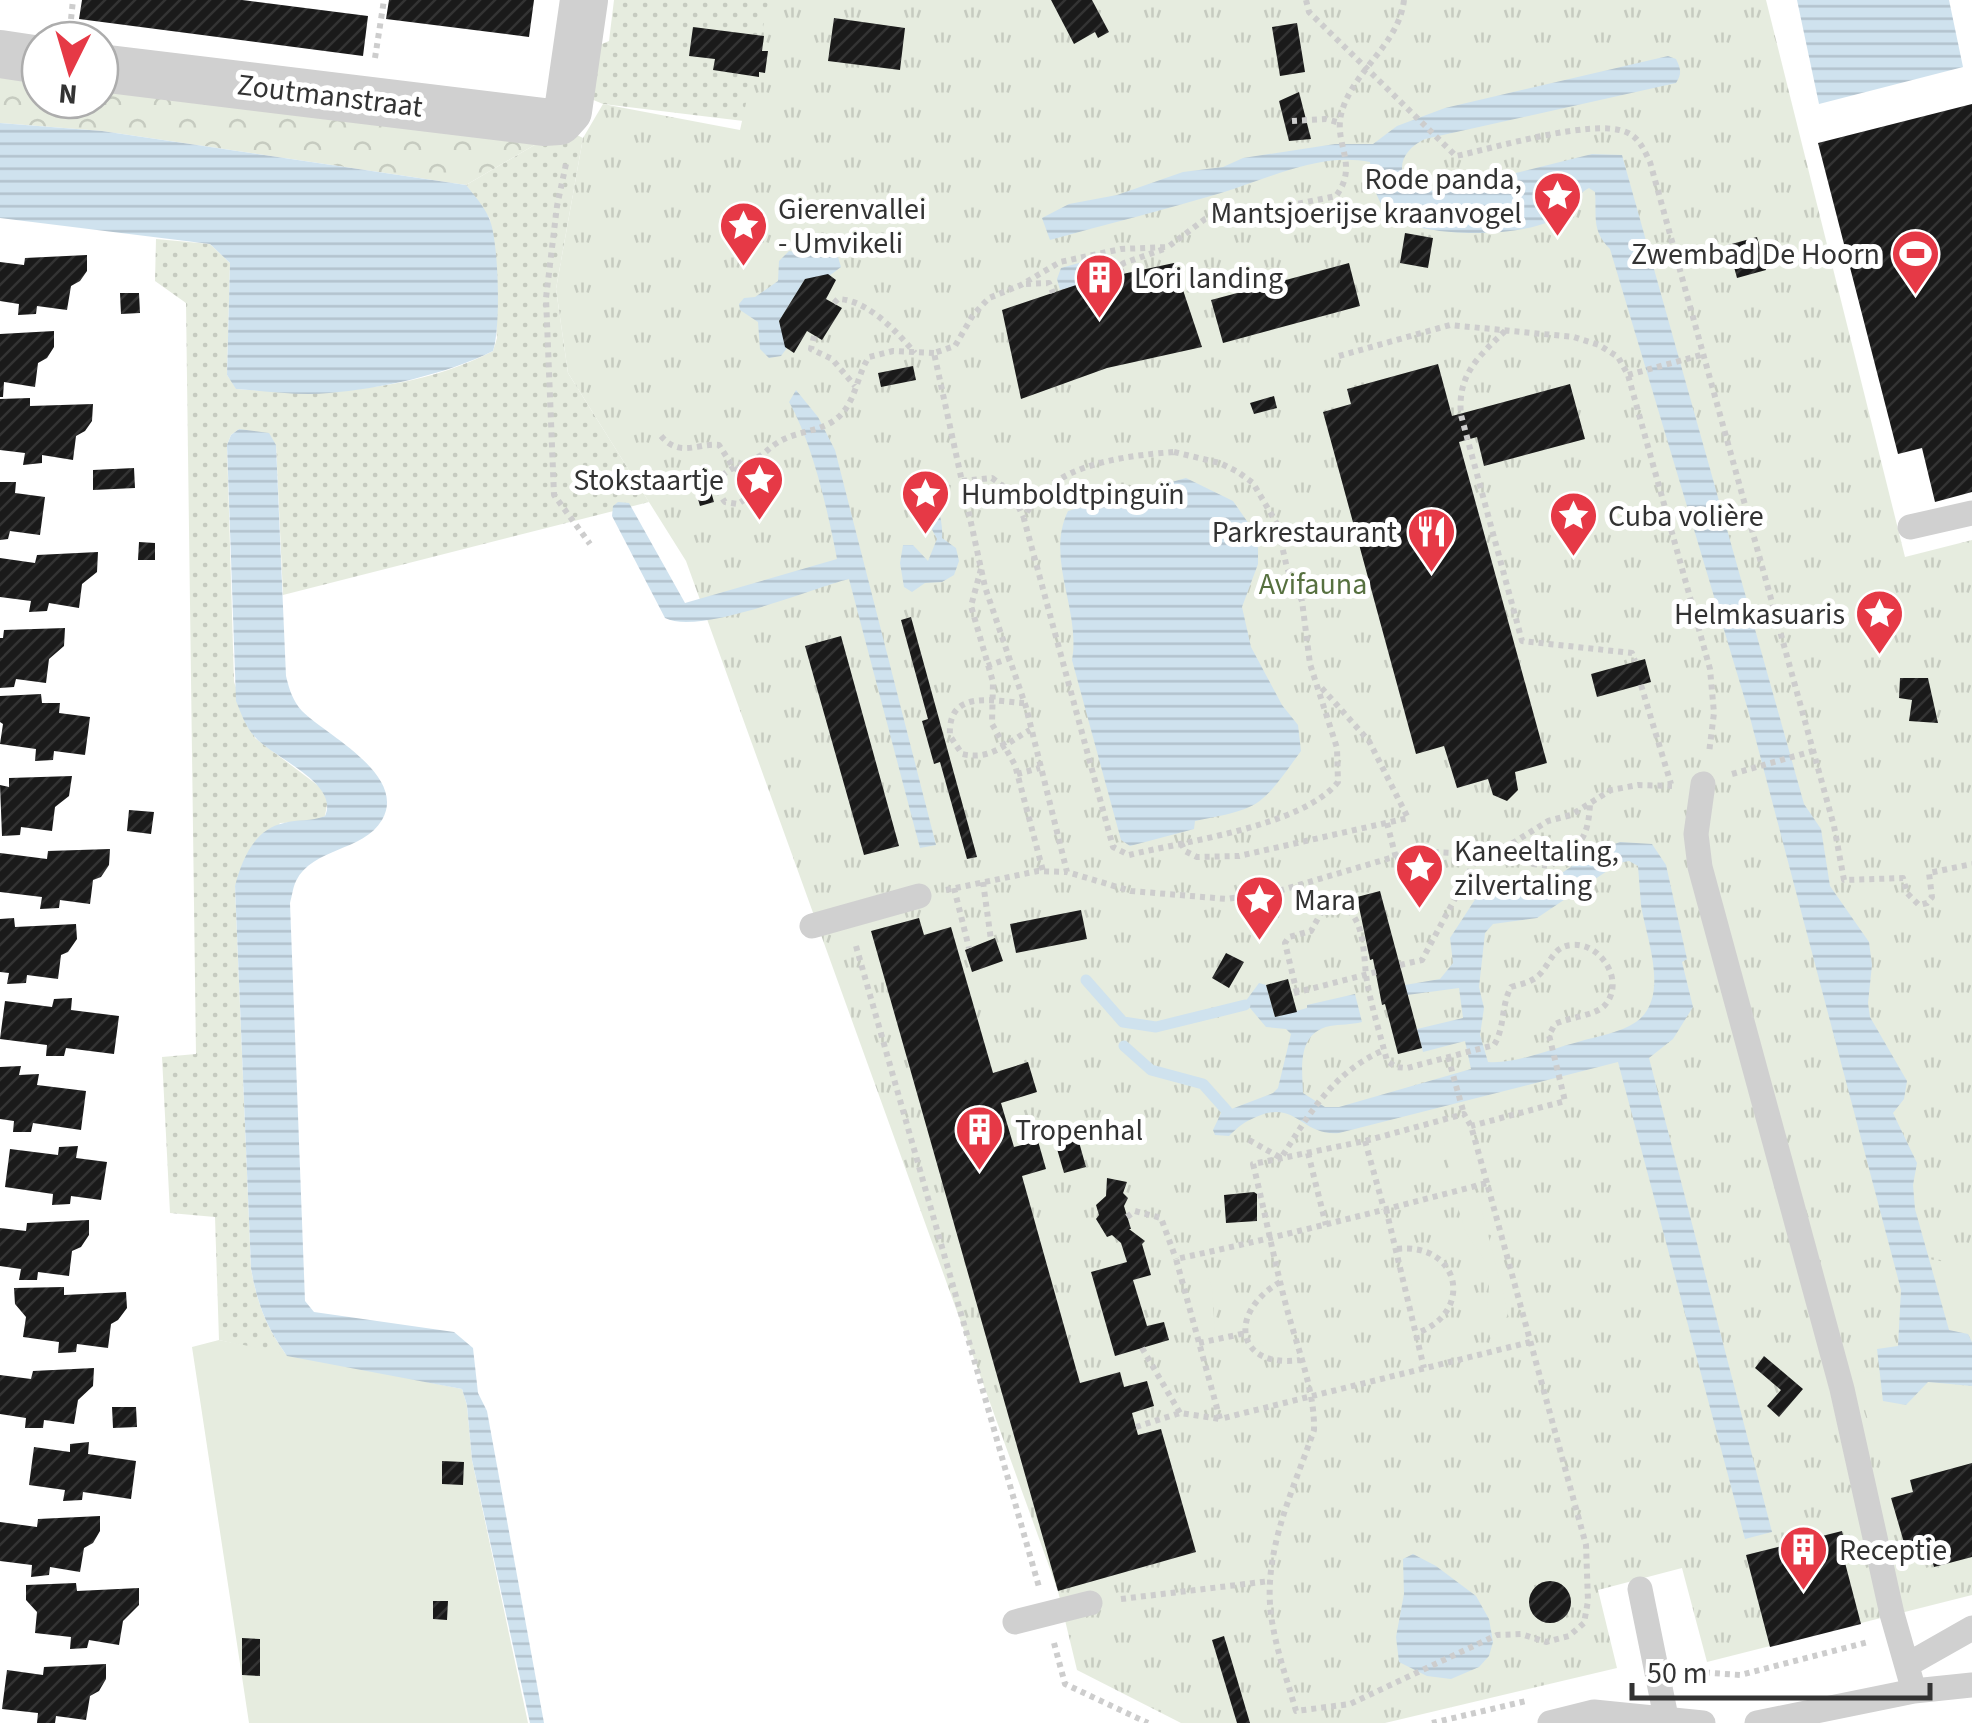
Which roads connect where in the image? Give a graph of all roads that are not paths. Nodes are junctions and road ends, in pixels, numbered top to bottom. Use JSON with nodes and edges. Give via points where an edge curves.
{"nodes":[{"id":1,"x":584,"y":0,"type":"edge"},
{"id":2,"x":120,"y":70,"type":"edge"},
{"id":3,"x":1972,"y":513,"type":"edge"},
{"id":4,"x":1910,"y":527,"type":"dead end"},
{"id":5,"x":1702,"y":784,"type":"road end"},
{"id":6,"x":918,"y":896,"type":"road end"},
{"id":7,"x":812,"y":926,"type":"dead end"},
{"id":8,"x":1640,"y":1589,"type":"dead end"},
{"id":9,"x":1090,"y":1603,"type":"road end"},
{"id":10,"x":1015,"y":1622,"type":"dead end"},
{"id":11,"x":1972,"y":1628,"type":"edge"},
{"id":12,"x":1907,"y":1665,"type":"junction"},
{"id":13,"x":1972,"y":1685,"type":"edge"},
{"id":14,"x":1914,"y":1691,"type":"junction"},
{"id":15,"x":1666,"y":1717,"type":"junction"},
{"id":16,"x":1550,"y":1723,"type":"edge"},
{"id":17,"x":1703,"y":1723,"type":"edge"},
{"id":18,"x":1756,"y":1723,"type":"edge"}],
"edges":[{"from":1,"to":2,"type":"street","name":"Zoutmanstraat","via":[[568,112],[559,120]]},
{"from":3,"to":4,"type":"lane"},
{"from":5,"to":12,"type":"lane","via":[[1700,867],[1842,1389]]},
{"from":6,"to":7,"type":"lane"},
{"from":8,"to":15,"type":"lane"},
{"from":9,"to":10,"type":"lane"},
{"from":11,"to":12,"type":"lane"},
{"from":12,"to":14,"type":"lane"},
{"from":13,"to":14,"type":"lane"},
{"from":14,"to":18,"type":"lane"},
{"from":15,"to":16,"type":"lane","via":[[1594,1712]]},
{"from":15,"to":17,"type":"lane"}]}
